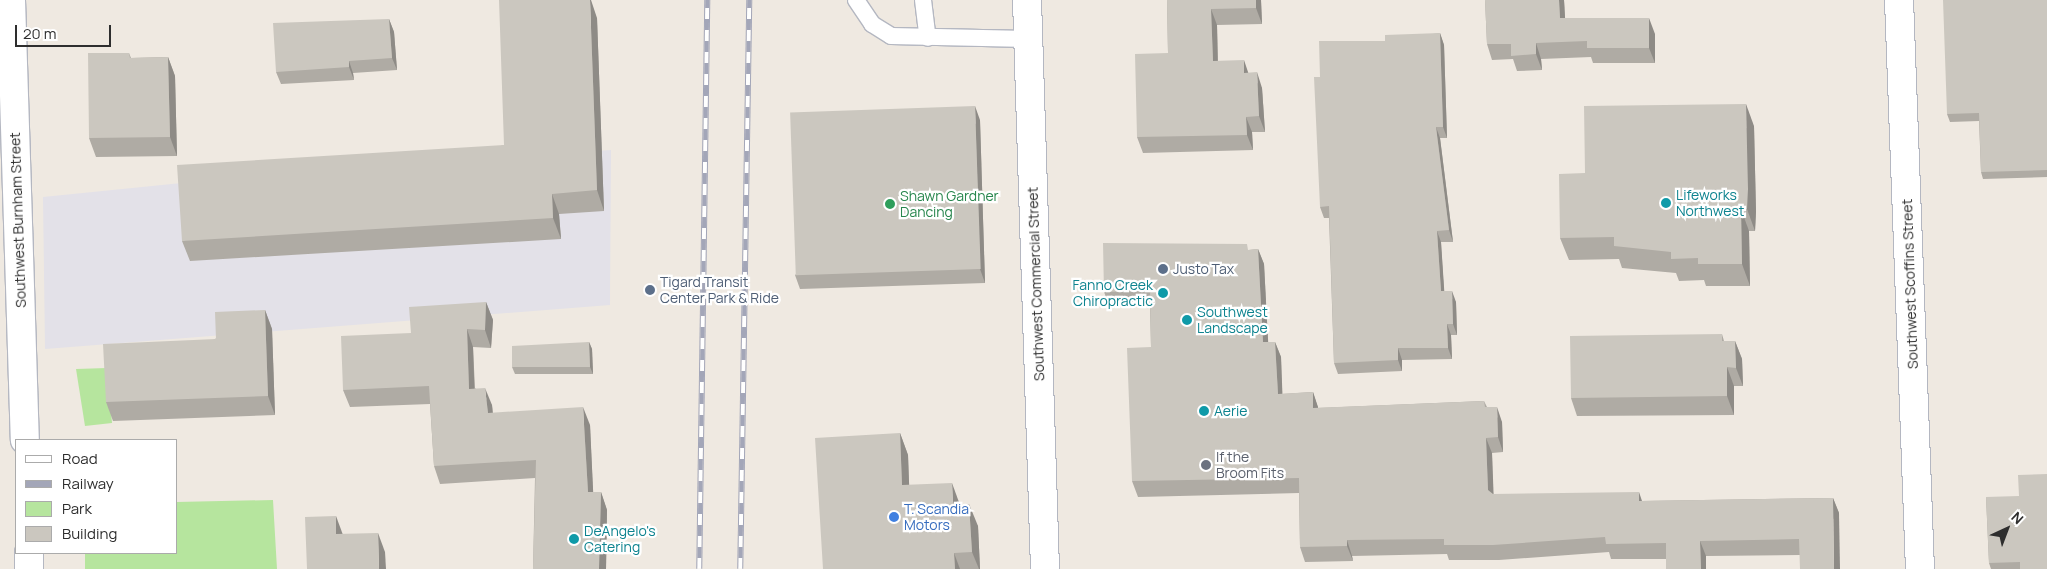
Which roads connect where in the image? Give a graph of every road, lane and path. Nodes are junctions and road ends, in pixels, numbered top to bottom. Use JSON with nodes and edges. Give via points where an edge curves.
{"nodes":[{"id":1,"x":11,"y":0,"type":"edge"},
{"id":2,"x":856,"y":0,"type":"edge"},
{"id":3,"x":923,"y":0,"type":"edge"},
{"id":4,"x":1026,"y":0,"type":"edge"},
{"id":5,"x":1899,"y":0,"type":"edge"},
{"id":6,"x":928,"y":38,"type":"junction"},
{"id":7,"x":1028,"y":39,"type":"junction"},
{"id":8,"x":25,"y":439,"type":"edge"},
{"id":9,"x":29,"y":554,"type":"edge"},
{"id":10,"x":29,"y":569,"type":"edge"},
{"id":11,"x":1046,"y":569,"type":"edge"},
{"id":12,"x":1920,"y":569,"type":"edge"}],
"edges":[{"from":1,"to":8,"type":"street","name":"Southwest Burnham Street"},
{"from":2,"to":6,"type":"lane","via":[[872,24],[891,36]]},
{"from":3,"to":6,"type":"lane"},
{"from":4,"to":7,"type":"street","name":"Southwest Commercial Street"},
{"from":5,"to":12,"type":"street","name":"Southwest Scoffins Street"},
{"from":6,"to":7,"type":"lane"},
{"from":7,"to":11,"type":"street","name":"Southwest Commercial Street"},
{"from":9,"to":10,"type":"street"}]}
